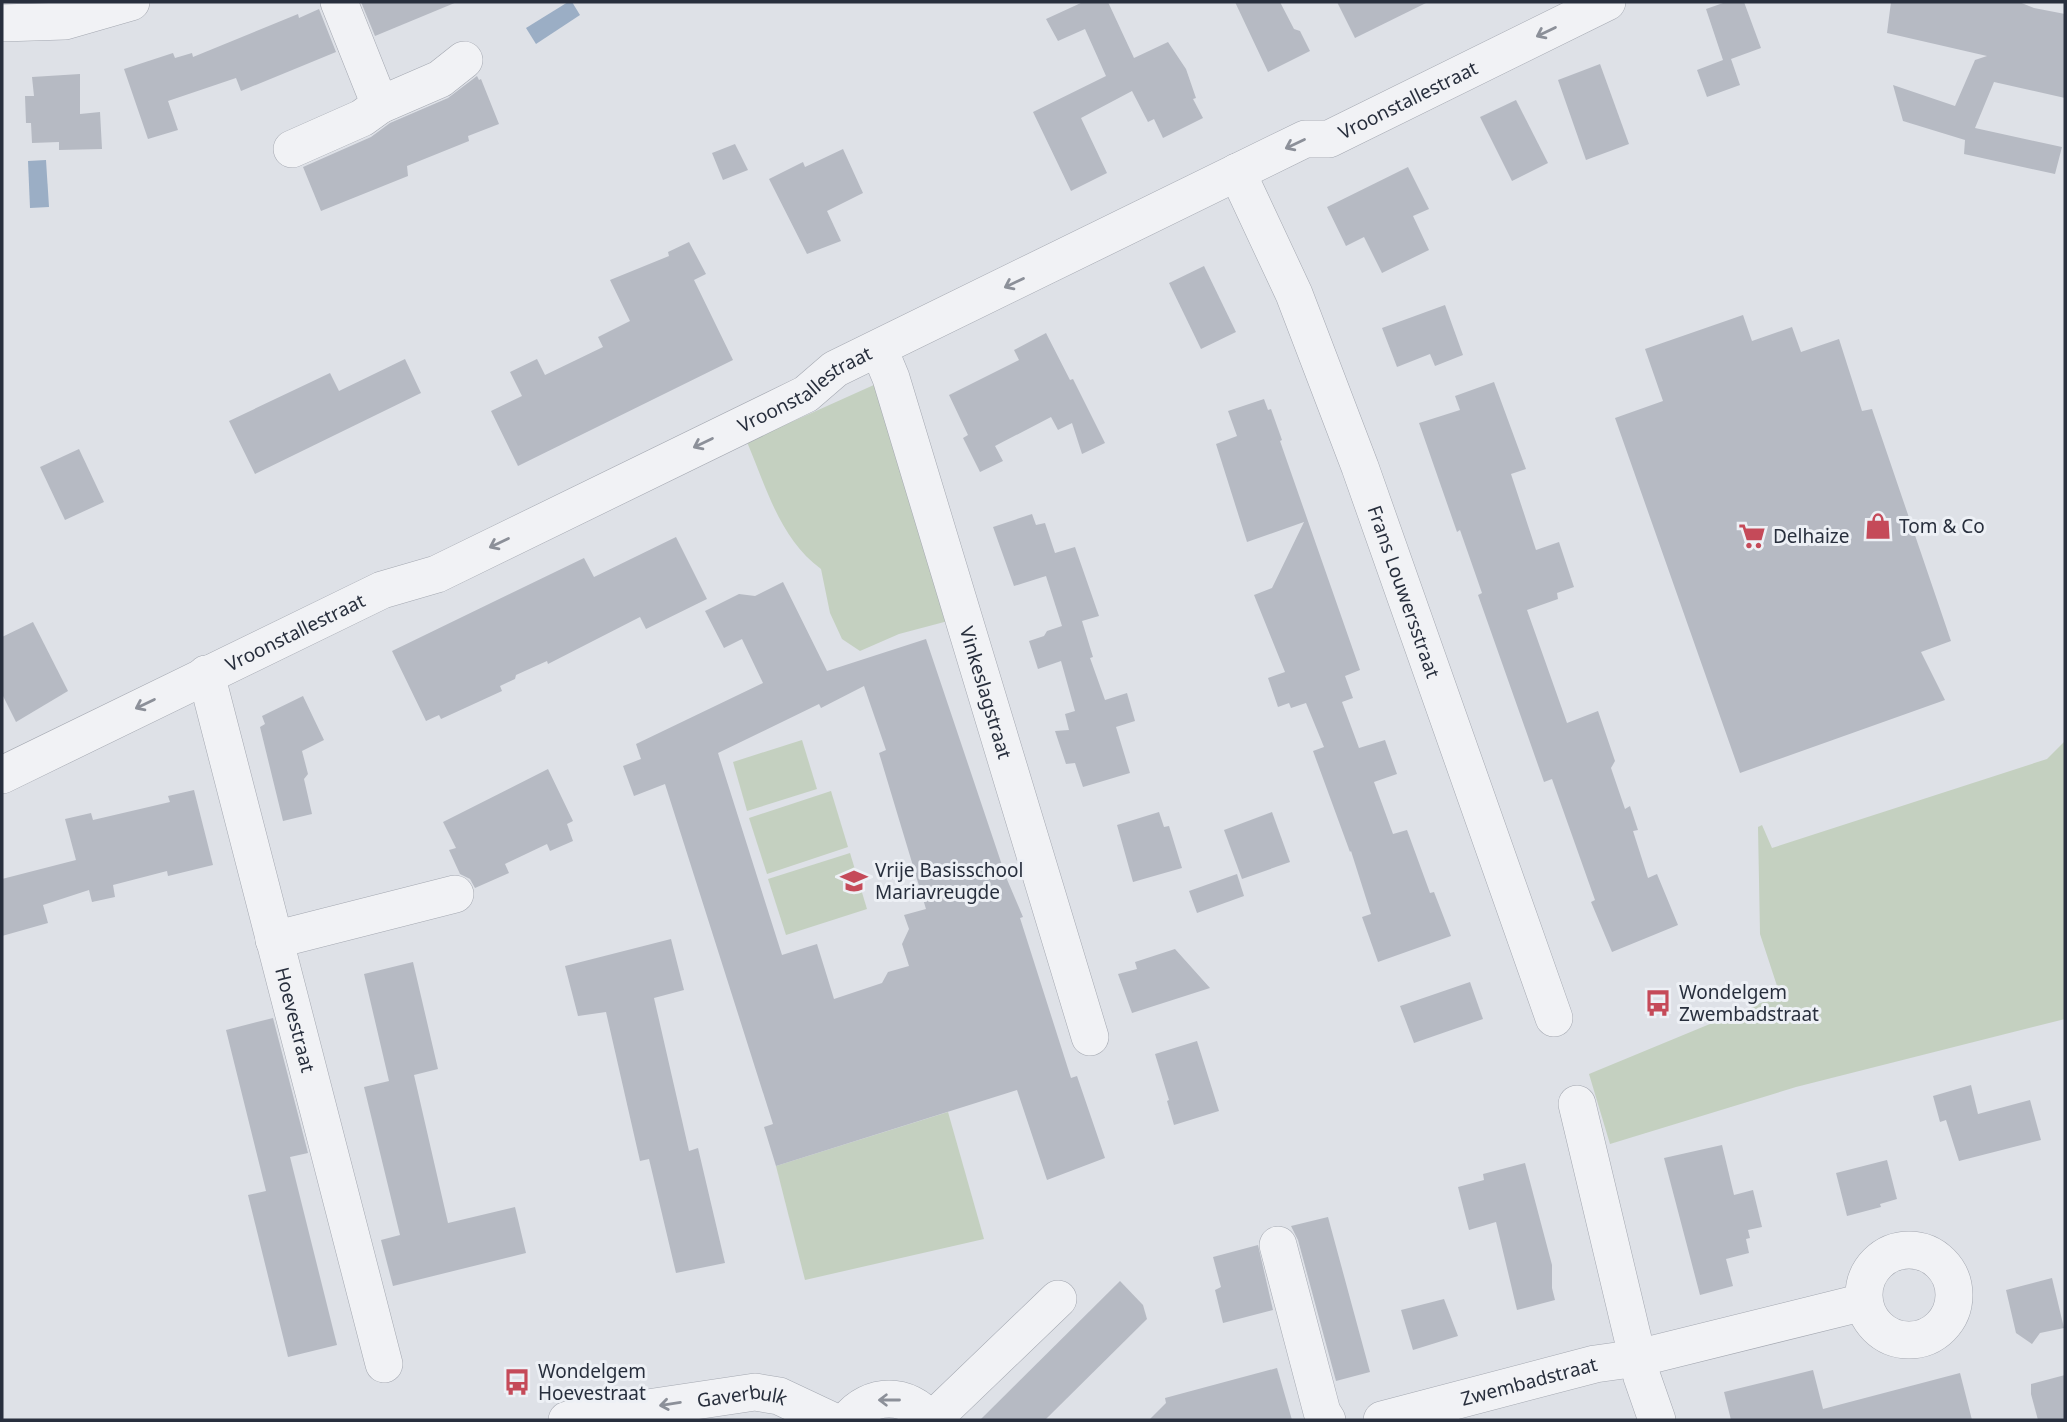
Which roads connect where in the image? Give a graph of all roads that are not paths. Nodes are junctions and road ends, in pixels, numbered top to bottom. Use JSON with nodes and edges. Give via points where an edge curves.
{"nodes":[{"id":1,"x":131,"y":2,"type":"edge"},
{"id":2,"x":339,"y":2,"type":"edge"},
{"id":3,"x":1607,"y":2,"type":"edge"},
{"id":4,"x":2,"y":23,"type":"edge"},
{"id":5,"x":464,"y":60,"type":"dead end"},
{"id":6,"x":380,"y":105,"type":"junction"},
{"id":7,"x":292,"y":149,"type":"dead end"},
{"id":8,"x":1237,"y":172,"type":"junction"},
{"id":9,"x":879,"y":349,"type":"junction"},
{"id":10,"x":206,"y":674,"type":"junction"},
{"id":11,"x":2,"y":775,"type":"edge"},
{"id":12,"x":455,"y":894,"type":"dead end"},
{"id":13,"x":275,"y":940,"type":"junction"},
{"id":14,"x":1554,"y":1017,"type":"dead end"},
{"id":15,"x":1090,"y":1037,"type":"dead end"},
{"id":16,"x":1577,"y":1104,"type":"dead end"},
{"id":17,"x":1278,"y":1245,"type":"dead end"},
{"id":18,"x":1058,"y":1299,"type":"dead end"},
{"id":19,"x":1864,"y":1302,"type":"dead end"},
{"id":20,"x":1638,"y":1358,"type":"junction"},
{"id":21,"x":384,"y":1364,"type":"dead end"},
{"id":22,"x":567,"y":1420,"type":"edge"},
{"id":23,"x":830,"y":1420,"type":"edge"},
{"id":24,"x":848,"y":1420,"type":"edge"},
{"id":25,"x":931,"y":1420,"type":"edge"},
{"id":26,"x":1327,"y":1420,"type":"edge"},
{"id":27,"x":1382,"y":1420,"type":"edge"},
{"id":28,"x":1657,"y":1420,"type":"edge"}],
"edges":[{"from":1,"to":4,"type":"street","via":[[65,21]]},
{"from":2,"to":6,"type":"street"},
{"from":3,"to":8,"type":"street","name":"Vroonstallestraat","one_way":true,"via":[[1329,139],[1305,139]]},
{"from":5,"to":6,"type":"street","via":[[440,79]]},
{"from":6,"to":7,"type":"street","via":[[362,118]]},
{"from":8,"to":9,"type":"street","name":"Vroonstallestraat","one_way":true},
{"from":8,"to":14,"type":"street","name":"Frans Louwersstraat","via":[[1294,294],[1360,467]]},
{"from":9,"to":10,"type":"street","name":"Vroonstallestraat","one_way":true,"via":[[835,369],[806,394],[437,574],[382,590]]},
{"from":9,"to":15,"type":"street","name":"Vinkeslagstraat"},
{"from":10,"to":11,"type":"street","name":"Vroonstallestraat","one_way":true},
{"from":10,"to":13,"type":"street","name":"Hoevestraat"},
{"from":12,"to":13,"type":"street"},
{"from":13,"to":21,"type":"street","name":"Hoevestraat"},
{"from":16,"to":20,"type":"street"},
{"from":17,"to":26,"type":"street"},
{"from":18,"to":25,"type":"street"},
{"from":19,"to":20,"type":"street","name":"Zwembadstraat"},
{"from":20,"to":27,"type":"street","name":"Zwembadstraat","via":[[1595,1364]]},
{"from":20,"to":28,"type":"street"},
{"from":23,"to":22,"type":"street","name":"Gaverbulk","one_way":true,"via":[[779,1396],[755,1392]]},
{"from":25,"to":24,"type":"street","one_way":true,"via":[[912,1404],[886,1399],[861,1407]]}]}
